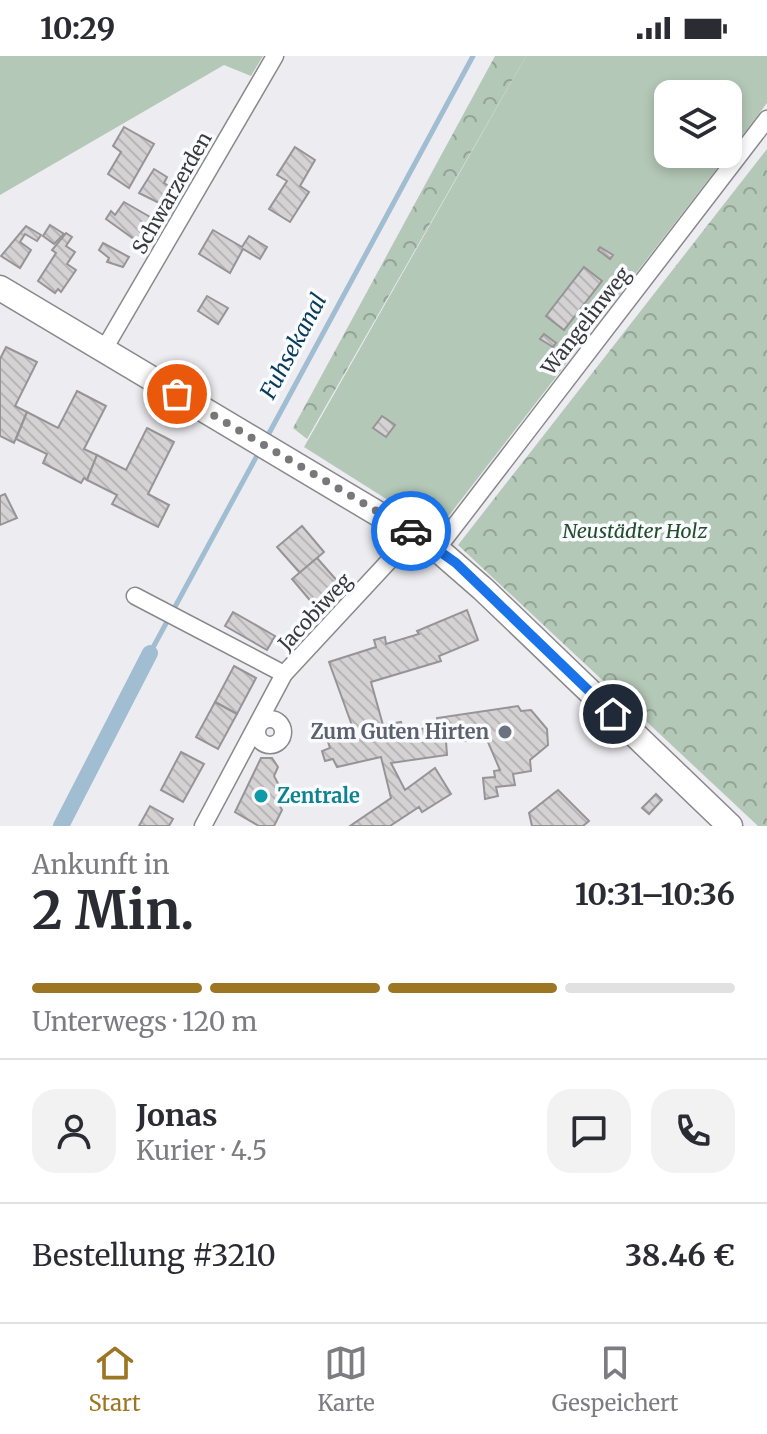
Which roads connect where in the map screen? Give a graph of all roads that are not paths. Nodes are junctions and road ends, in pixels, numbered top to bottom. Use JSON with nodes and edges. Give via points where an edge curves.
{"nodes":[{"id":1,"x":275,"y":56,"type":"edge"},
{"id":2,"x":767,"y":119,"type":"edge"},
{"id":3,"x":0,"y":288,"type":"edge"},
{"id":4,"x":103,"y":351,"type":"junction"},
{"id":5,"x":414,"y":534,"type":"junction"},
{"id":6,"x":437,"y":549,"type":"junction"},
{"id":7,"x":135,"y":596,"type":"dead end"},
{"id":8,"x":284,"y":674,"type":"junction"},
{"id":9,"x":203,"y":826,"type":"edge"},
{"id":10,"x":730,"y":826,"type":"edge"}],
"edges":[{"from":1,"to":4,"type":"street","name":"Schwarzerden"},
{"from":2,"to":6,"type":"street","name":"Wangelinweg"},
{"from":3,"to":4,"type":"main road"},
{"from":4,"to":5,"type":"main road"},
{"from":5,"to":6,"type":"main road"},
{"from":5,"to":8,"type":"street","name":"Jacobiweg"},
{"from":6,"to":10,"type":"main road"},
{"from":7,"to":8,"type":"street"},
{"from":8,"to":9,"type":"street","name":"Jacobiweg"}]}
